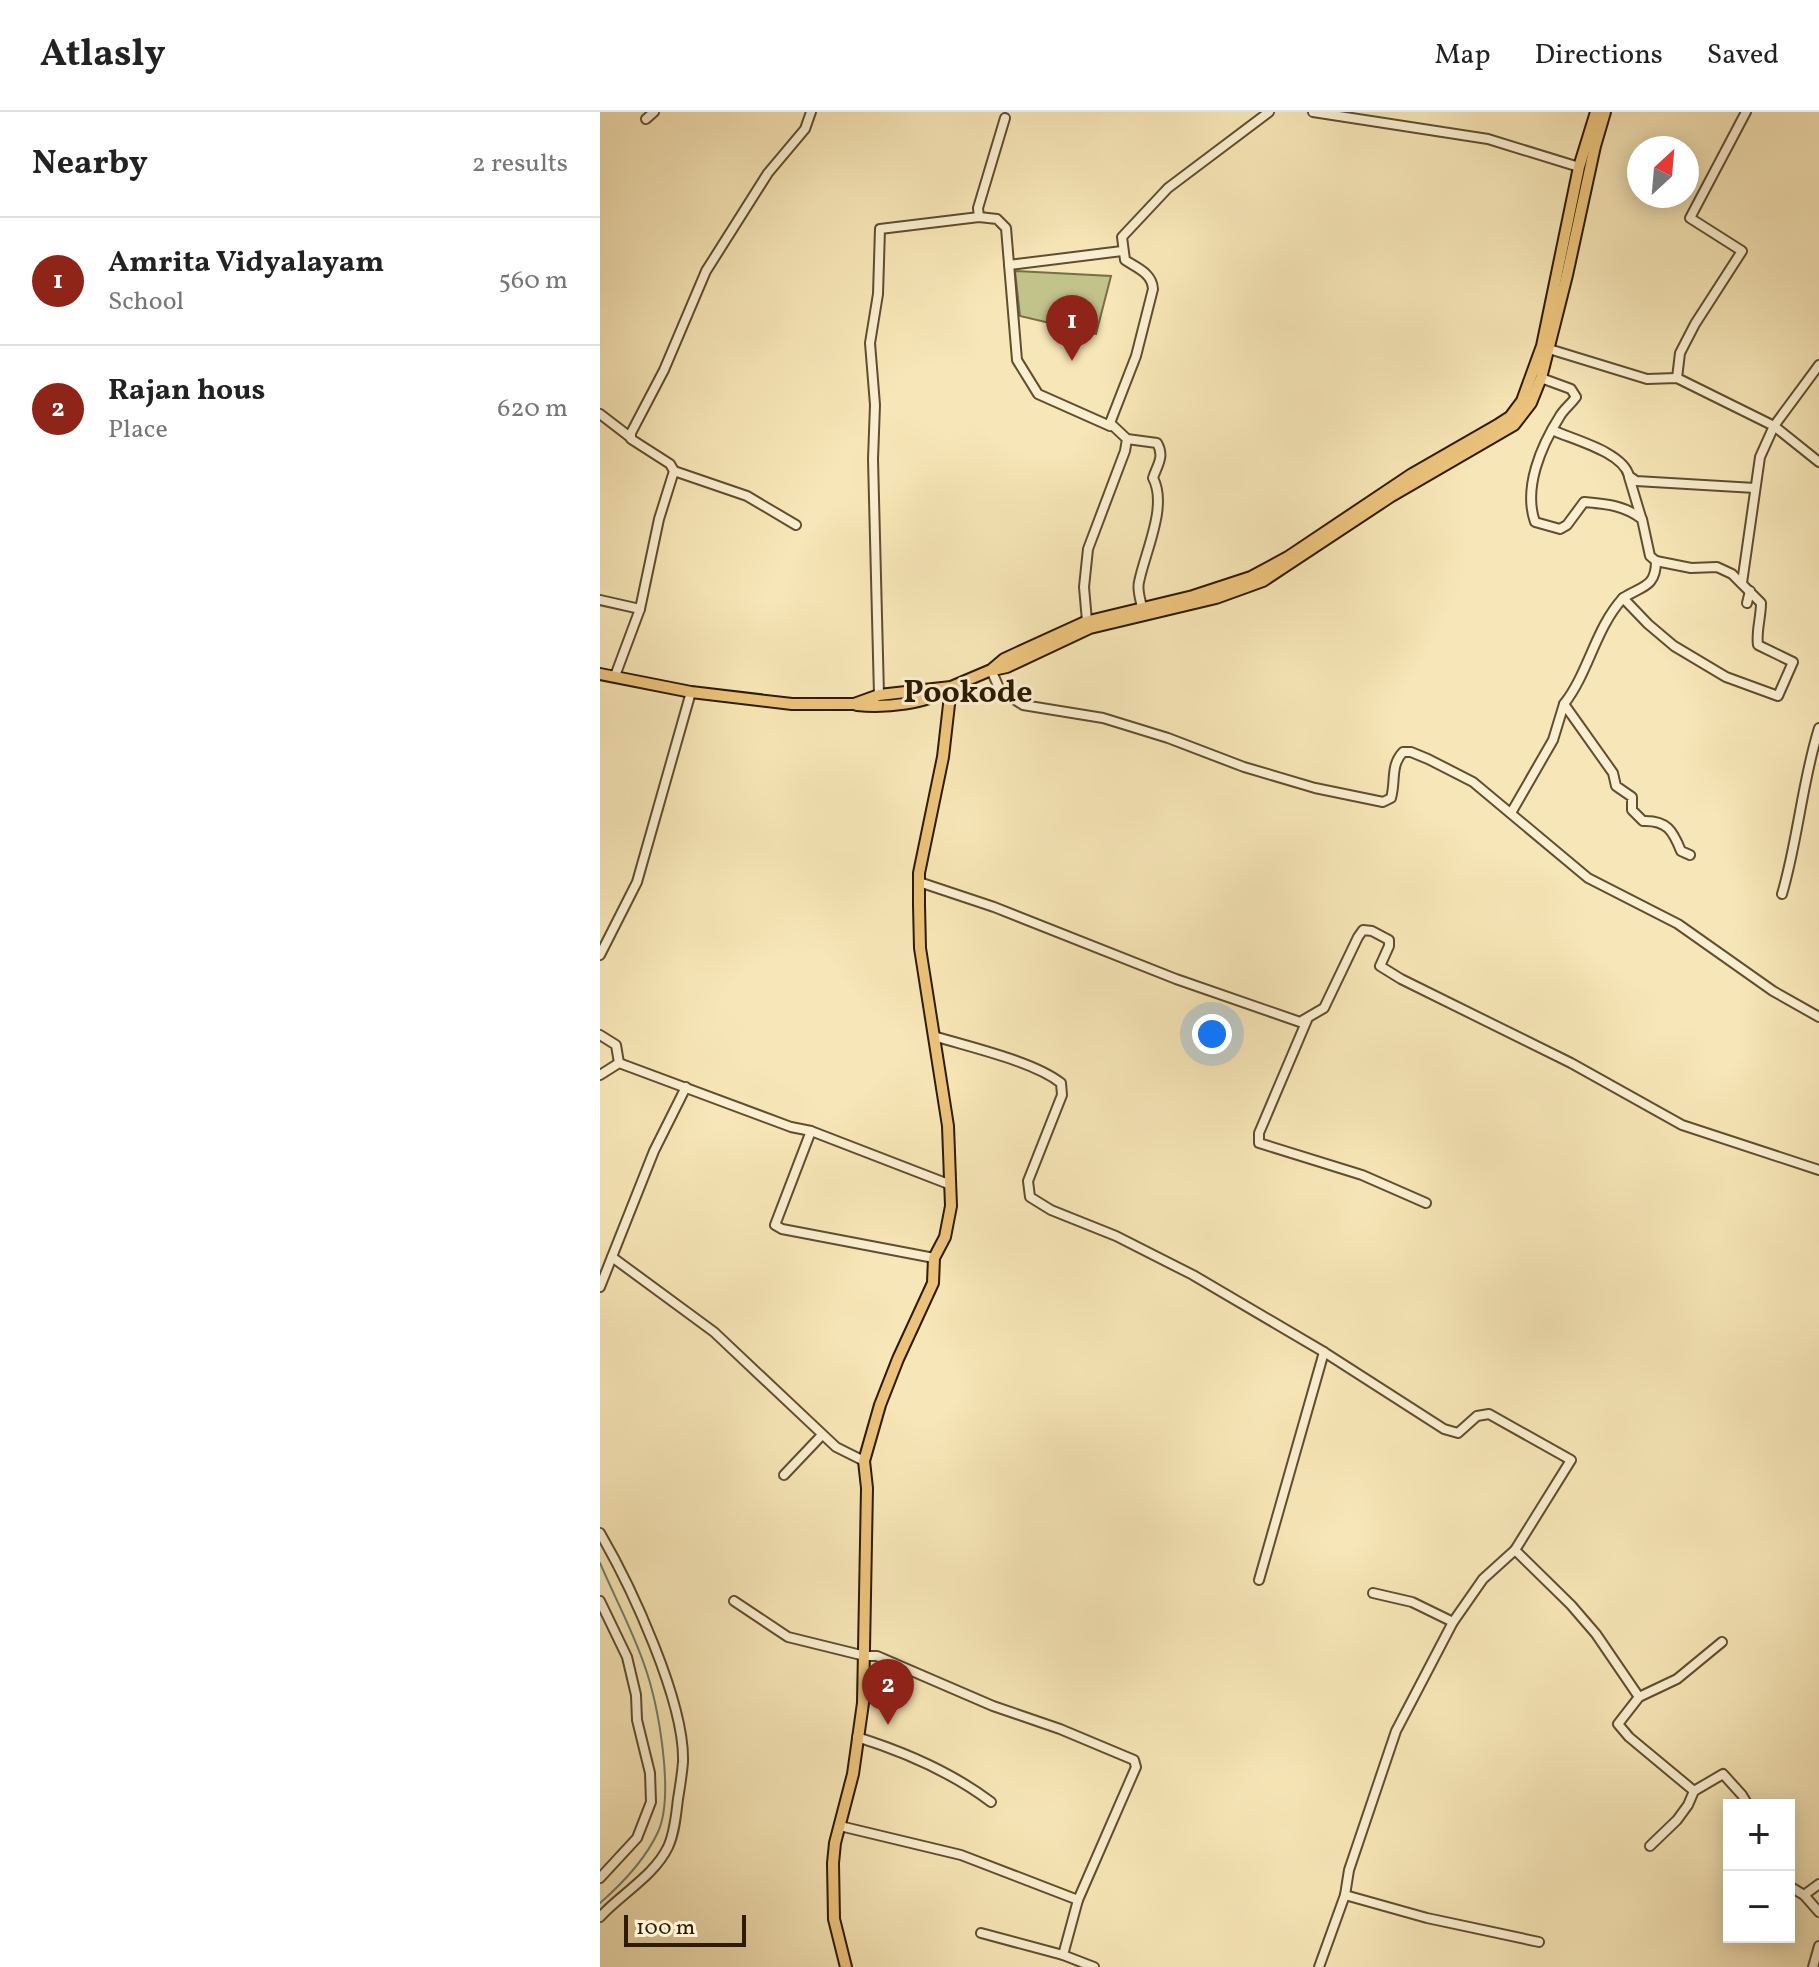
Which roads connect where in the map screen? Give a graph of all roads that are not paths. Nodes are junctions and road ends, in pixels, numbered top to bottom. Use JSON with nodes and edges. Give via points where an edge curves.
{"nodes":[{"id":1,"x":654,"y":112,"type":"edge"},
{"id":2,"x":811,"y":112,"type":"edge"},
{"id":3,"x":1269,"y":112,"type":"edge"},
{"id":4,"x":1313,"y":112,"type":"edge"},
{"id":5,"x":1596,"y":112,"type":"edge"},
{"id":6,"x":1605,"y":112,"type":"edge"},
{"id":7,"x":1746,"y":112,"type":"edge"},
{"id":8,"x":1005,"y":118,"type":"dead end"},
{"id":9,"x":646,"y":119,"type":"dead end"},
{"id":10,"x":1584,"y":160,"type":"junction"},
{"id":11,"x":979,"y":217,"type":"junction"},
{"id":12,"x":1122,"y":251,"type":"junction"},
{"id":13,"x":1009,"y":265,"type":"junction"},
{"id":14,"x":1549,"y":349,"type":"junction"},
{"id":15,"x":1819,"y":365,"type":"edge"},
{"id":16,"x":1541,"y":378,"type":"junction"},
{"id":17,"x":1677,"y":378,"type":"junction"},
{"id":18,"x":600,"y":414,"type":"edge"},
{"id":19,"x":1110,"y":426,"type":"junction"},
{"id":20,"x":1774,"y":426,"type":"junction"},
{"id":21,"x":1552,"y":430,"type":"junction"},
{"id":22,"x":630,"y":437,"type":"junction"},
{"id":23,"x":1127,"y":439,"type":"junction"},
{"id":24,"x":1819,"y":462,"type":"edge"},
{"id":25,"x":674,"y":471,"type":"junction"},
{"id":26,"x":1629,"y":476,"type":"junction"},
{"id":27,"x":1755,"y":488,"type":"junction"},
{"id":28,"x":1642,"y":519,"type":"junction"},
{"id":29,"x":796,"y":525,"type":"dead end"},
{"id":30,"x":1656,"y":561,"type":"junction"},
{"id":31,"x":1742,"y":583,"type":"junction"},
{"id":32,"x":1750,"y":591,"type":"junction"},
{"id":33,"x":1623,"y":598,"type":"junction"},
{"id":34,"x":600,"y":600,"type":"edge"},
{"id":35,"x":1747,"y":603,"type":"dead end"},
{"id":36,"x":1142,"y":607,"type":"junction"},
{"id":37,"x":640,"y":609,"type":"junction"},
{"id":38,"x":1087,"y":621,"type":"junction"},
{"id":39,"x":991,"y":670,"type":"junction"},
{"id":40,"x":600,"y":674,"type":"edge"},
{"id":41,"x":615,"y":676,"type":"junction"},
{"id":42,"x":951,"y":687,"type":"junction"},
{"id":43,"x":691,"y":692,"type":"junction"},
{"id":44,"x":879,"y":695,"type":"junction"},
{"id":45,"x":854,"y":704,"type":"junction"},
{"id":46,"x":1564,"y":704,"type":"junction"},
{"id":47,"x":1819,"y":728,"type":"edge"},
{"id":48,"x":1511,"y":813,"type":"junction"},
{"id":49,"x":1690,"y":855,"type":"dead end"},
{"id":50,"x":919,"y":882,"type":"junction"},
{"id":51,"x":1782,"y":894,"type":"dead end"},
{"id":52,"x":600,"y":955,"type":"edge"},
{"id":53,"x":1819,"y":1017,"type":"edge"},
{"id":54,"x":1307,"y":1020,"type":"junction"},
{"id":55,"x":600,"y":1035,"type":"edge"},
{"id":56,"x":934,"y":1036,"type":"junction"},
{"id":57,"x":619,"y":1063,"type":"junction"},
{"id":58,"x":600,"y":1075,"type":"edge"},
{"id":59,"x":686,"y":1087,"type":"junction"},
{"id":60,"x":811,"y":1131,"type":"junction"},
{"id":61,"x":1819,"y":1170,"type":"edge"},
{"id":62,"x":951,"y":1185,"type":"junction"},
{"id":63,"x":1426,"y":1203,"type":"dead end"},
{"id":64,"x":612,"y":1257,"type":"junction"},
{"id":65,"x":934,"y":1258,"type":"junction"},
{"id":66,"x":600,"y":1287,"type":"edge"},
{"id":67,"x":1324,"y":1352,"type":"junction"},
{"id":68,"x":822,"y":1435,"type":"junction"},
{"id":69,"x":864,"y":1461,"type":"junction"},
{"id":70,"x":784,"y":1475,"type":"dead end"},
{"id":71,"x":600,"y":1533,"type":"edge"},
{"id":72,"x":1515,"y":1550,"type":"junction"},
{"id":73,"x":1259,"y":1580,"type":"dead end"},
{"id":74,"x":1373,"y":1593,"type":"dead end"},
{"id":75,"x":600,"y":1601,"type":"edge"},
{"id":76,"x":734,"y":1601,"type":"dead end"},
{"id":77,"x":1453,"y":1622,"type":"junction"},
{"id":78,"x":1722,"y":1642,"type":"dead end"},
{"id":79,"x":865,"y":1656,"type":"junction"},
{"id":80,"x":1639,"y":1697,"type":"junction"},
{"id":81,"x":857,"y":1737,"type":"junction"},
{"id":82,"x":1694,"y":1791,"type":"junction"},
{"id":83,"x":1744,"y":1799,"type":"edge"},
{"id":84,"x":991,"y":1802,"type":"dead end"},
{"id":85,"x":840,"y":1826,"type":"junction"},
{"id":86,"x":1650,"y":1846,"type":"dead end"},
{"id":87,"x":600,"y":1878,"type":"edge"},
{"id":88,"x":1819,"y":1884,"type":"edge"},
{"id":89,"x":1795,"y":1890,"type":"edge"},
{"id":90,"x":1345,"y":1895,"type":"junction"},
{"id":91,"x":1804,"y":1895,"type":"junction"},
{"id":92,"x":1078,"y":1900,"type":"junction"},
{"id":93,"x":1819,"y":1912,"type":"edge"},
{"id":94,"x":600,"y":1917,"type":"edge"},
{"id":95,"x":981,"y":1933,"type":"dead end"},
{"id":96,"x":1539,"y":1942,"type":"dead end"},
{"id":97,"x":1819,"y":1946,"type":"edge"},
{"id":98,"x":1063,"y":1955,"type":"junction"},
{"id":99,"x":846,"y":1967,"type":"edge"},
{"id":100,"x":1094,"y":1967,"type":"edge"},
{"id":101,"x":1319,"y":1967,"type":"edge"},
{"id":102,"x":1813,"y":1967,"type":"edge"}],
"edges":[{"from":1,"to":9,"type":"street"},
{"from":2,"to":22,"type":"street","via":[[805,129],[768,173],[706,271]]},
{"from":3,"to":12,"type":"street","via":[[1168,188],[1122,237]]},
{"from":4,"to":10,"type":"street"},
{"from":5,"to":10,"type":"main road"},
{"from":6,"to":10,"type":"main road"},
{"from":7,"to":17,"type":"street","via":[[1690,218],[1742,251],[1690,333],[1680,353]]},
{"from":8,"to":11,"type":"street"},
{"from":10,"to":14,"type":"main road"},
{"from":10,"to":36,"type":"main road","via":[[1542,346],[1527,390],[1510,417],[1264,570],[1216,590]]},
{"from":11,"to":13,"type":"street","via":[[997,219],[1006,228]]},
{"from":11,"to":44,"type":"street","via":[[880,229],[870,343]]},
{"from":12,"to":13,"type":"street"},
{"from":12,"to":19,"type":"street","via":[[1125,260],[1152,280],[1153,289]]},
{"from":13,"to":19,"type":"street","via":[[1017,360],[1038,394]]},
{"from":14,"to":16,"type":"main road"},
{"from":14,"to":17,"type":"street","via":[[1647,379]]},
{"from":15,"to":20,"type":"street"},
{"from":16,"to":21,"type":"street","via":[[1576,393]]},
{"from":16,"to":39,"type":"main road","via":[[1514,425],[1263,581],[1216,598],[1090,628]]},
{"from":17,"to":20,"type":"street"},
{"from":18,"to":22,"type":"street"},
{"from":19,"to":23,"type":"street"},
{"from":20,"to":24,"type":"street"},
{"from":20,"to":27,"type":"street","via":[[1760,457]]},
{"from":21,"to":26,"type":"street","via":[[1616,457]]},
{"from":21,"to":28,"type":"street","via":[[1531,492],[1535,522],[1560,529],[1584,502],[1616,505]]},
{"from":22,"to":25,"type":"street"},
{"from":23,"to":36,"type":"street","via":[[1157,443],[1161,454],[1153,478],[1157,504],[1139,581]]},
{"from":23,"to":38,"type":"street","via":[[1088,549]]},
{"from":25,"to":29,"type":"street","via":[[747,496]]},
{"from":25,"to":37,"type":"street"},
{"from":26,"to":27,"type":"street","via":[[1643,482]]},
{"from":26,"to":28,"type":"street"},
{"from":27,"to":31,"type":"street"},
{"from":28,"to":30,"type":"street","via":[[1650,556]]},
{"from":30,"to":31,"type":"street","via":[[1717,567]]},
{"from":30,"to":33,"type":"street","via":[[1655,576],[1647,586]]},
{"from":31,"to":32,"type":"street"},
{"from":32,"to":33,"type":"street","via":[[1761,603],[1758,645],[1793,662],[1778,696],[1726,677],[1674,646]]},
{"from":32,"to":35,"type":"street"},
{"from":33,"to":46,"type":"street"},
{"from":34,"to":37,"type":"street"},
{"from":36,"to":38,"type":"main road"},
{"from":37,"to":41,"type":"street"},
{"from":38,"to":39,"type":"main road"},
{"from":39,"to":42,"type":"main road"},
{"from":39,"to":48,"type":"street","via":[[1000,690],[1023,705],[1103,718],[1300,784],[1383,802],[1391,798],[1395,784],[1393,766],[1403,752],[1411,752],[1473,782]]},
{"from":40,"to":41,"type":"main road"},
{"from":41,"to":43,"type":"main road"},
{"from":42,"to":44,"type":"main road"},
{"from":42,"to":45,"type":"main road","via":[[939,695],[899,703]]},
{"from":42,"to":50,"type":"main road"},
{"from":43,"to":45,"type":"main road","via":[[792,704]]},
{"from":43,"to":52,"type":"street","via":[[637,882]]},
{"from":44,"to":45,"type":"main road"},
{"from":46,"to":48,"type":"street","via":[[1553,740]]},
{"from":46,"to":49,"type":"street","via":[[1613,773],[1616,786],[1632,797],[1632,810],[1643,821],[1656,820],[1671,828],[1681,851]]},
{"from":47,"to":51,"type":"street"},
{"from":48,"to":53,"type":"street","via":[[1588,878],[1678,924]]},
{"from":50,"to":54,"type":"street","via":[[1176,979],[1295,1021]]},
{"from":50,"to":56,"type":"main road","via":[[920,948]]},
{"from":54,"to":61,"type":"street","via":[[1324,1008],[1363,930],[1372,931],[1389,940],[1380,966],[1401,979],[1682,1125]]},
{"from":54,"to":63,"type":"street","via":[[1259,1143],[1362,1175]]},
{"from":55,"to":57,"type":"street","via":[[616,1045]]},
{"from":56,"to":62,"type":"main road"},
{"from":56,"to":67,"type":"street","via":[[1061,1083],[1062,1095],[1028,1181],[1030,1197],[1193,1275]]},
{"from":57,"to":58,"type":"street"},
{"from":57,"to":59,"type":"street"},
{"from":59,"to":60,"type":"street"},
{"from":59,"to":64,"type":"street"},
{"from":60,"to":62,"type":"street"},
{"from":60,"to":65,"type":"street","via":[[775,1225]]},
{"from":62,"to":65,"type":"main road","via":[[945,1237]]},
{"from":64,"to":66,"type":"street"},
{"from":64,"to":68,"type":"street","via":[[714,1332]]},
{"from":65,"to":69,"type":"main road","via":[[933,1283],[880,1405]]},
{"from":67,"to":72,"type":"street","via":[[1444,1429],[1458,1433],[1477,1416],[1489,1414],[1571,1460]]},
{"from":67,"to":73,"type":"street"},
{"from":68,"to":69,"type":"street"},
{"from":68,"to":70,"type":"street"},
{"from":69,"to":79,"type":"main road"},
{"from":71,"to":94,"type":"street","via":[[654,1647],[678,1720],[683,1760],[668,1847]]},
{"from":72,"to":77,"type":"street","via":[[1483,1579]]},
{"from":72,"to":80,"type":"street","via":[[1596,1634]]},
{"from":74,"to":77,"type":"street","via":[[1412,1602]]},
{"from":75,"to":87,"type":"street","via":[[627,1657],[651,1802],[637,1838]]},
{"from":76,"to":79,"type":"street","via":[[788,1637]]},
{"from":77,"to":90,"type":"street","via":[[1396,1731]]},
{"from":78,"to":80,"type":"street","via":[[1677,1679]]},
{"from":79,"to":81,"type":"main road"},
{"from":79,"to":92,"type":"street","via":[[877,1656],[1134,1760],[1136,1767]]},
{"from":80,"to":82,"type":"street","via":[[1618,1724]]},
{"from":81,"to":84,"type":"street","via":[[961,1779]]},
{"from":81,"to":85,"type":"main road"},
{"from":82,"to":83,"type":"street","via":[[1723,1774]]},
{"from":82,"to":86,"type":"street","via":[[1677,1820]]},
{"from":85,"to":92,"type":"street","via":[[961,1855]]},
{"from":85,"to":99,"type":"main road","via":[[833,1863],[834,1919]]},
{"from":88,"to":91,"type":"street"},
{"from":89,"to":91,"type":"street"},
{"from":90,"to":96,"type":"street"},
{"from":90,"to":101,"type":"street"},
{"from":91,"to":93,"type":"street"},
{"from":92,"to":98,"type":"street"},
{"from":95,"to":98,"type":"street"},
{"from":97,"to":102,"type":"street"},
{"from":98,"to":100,"type":"street"}]}
